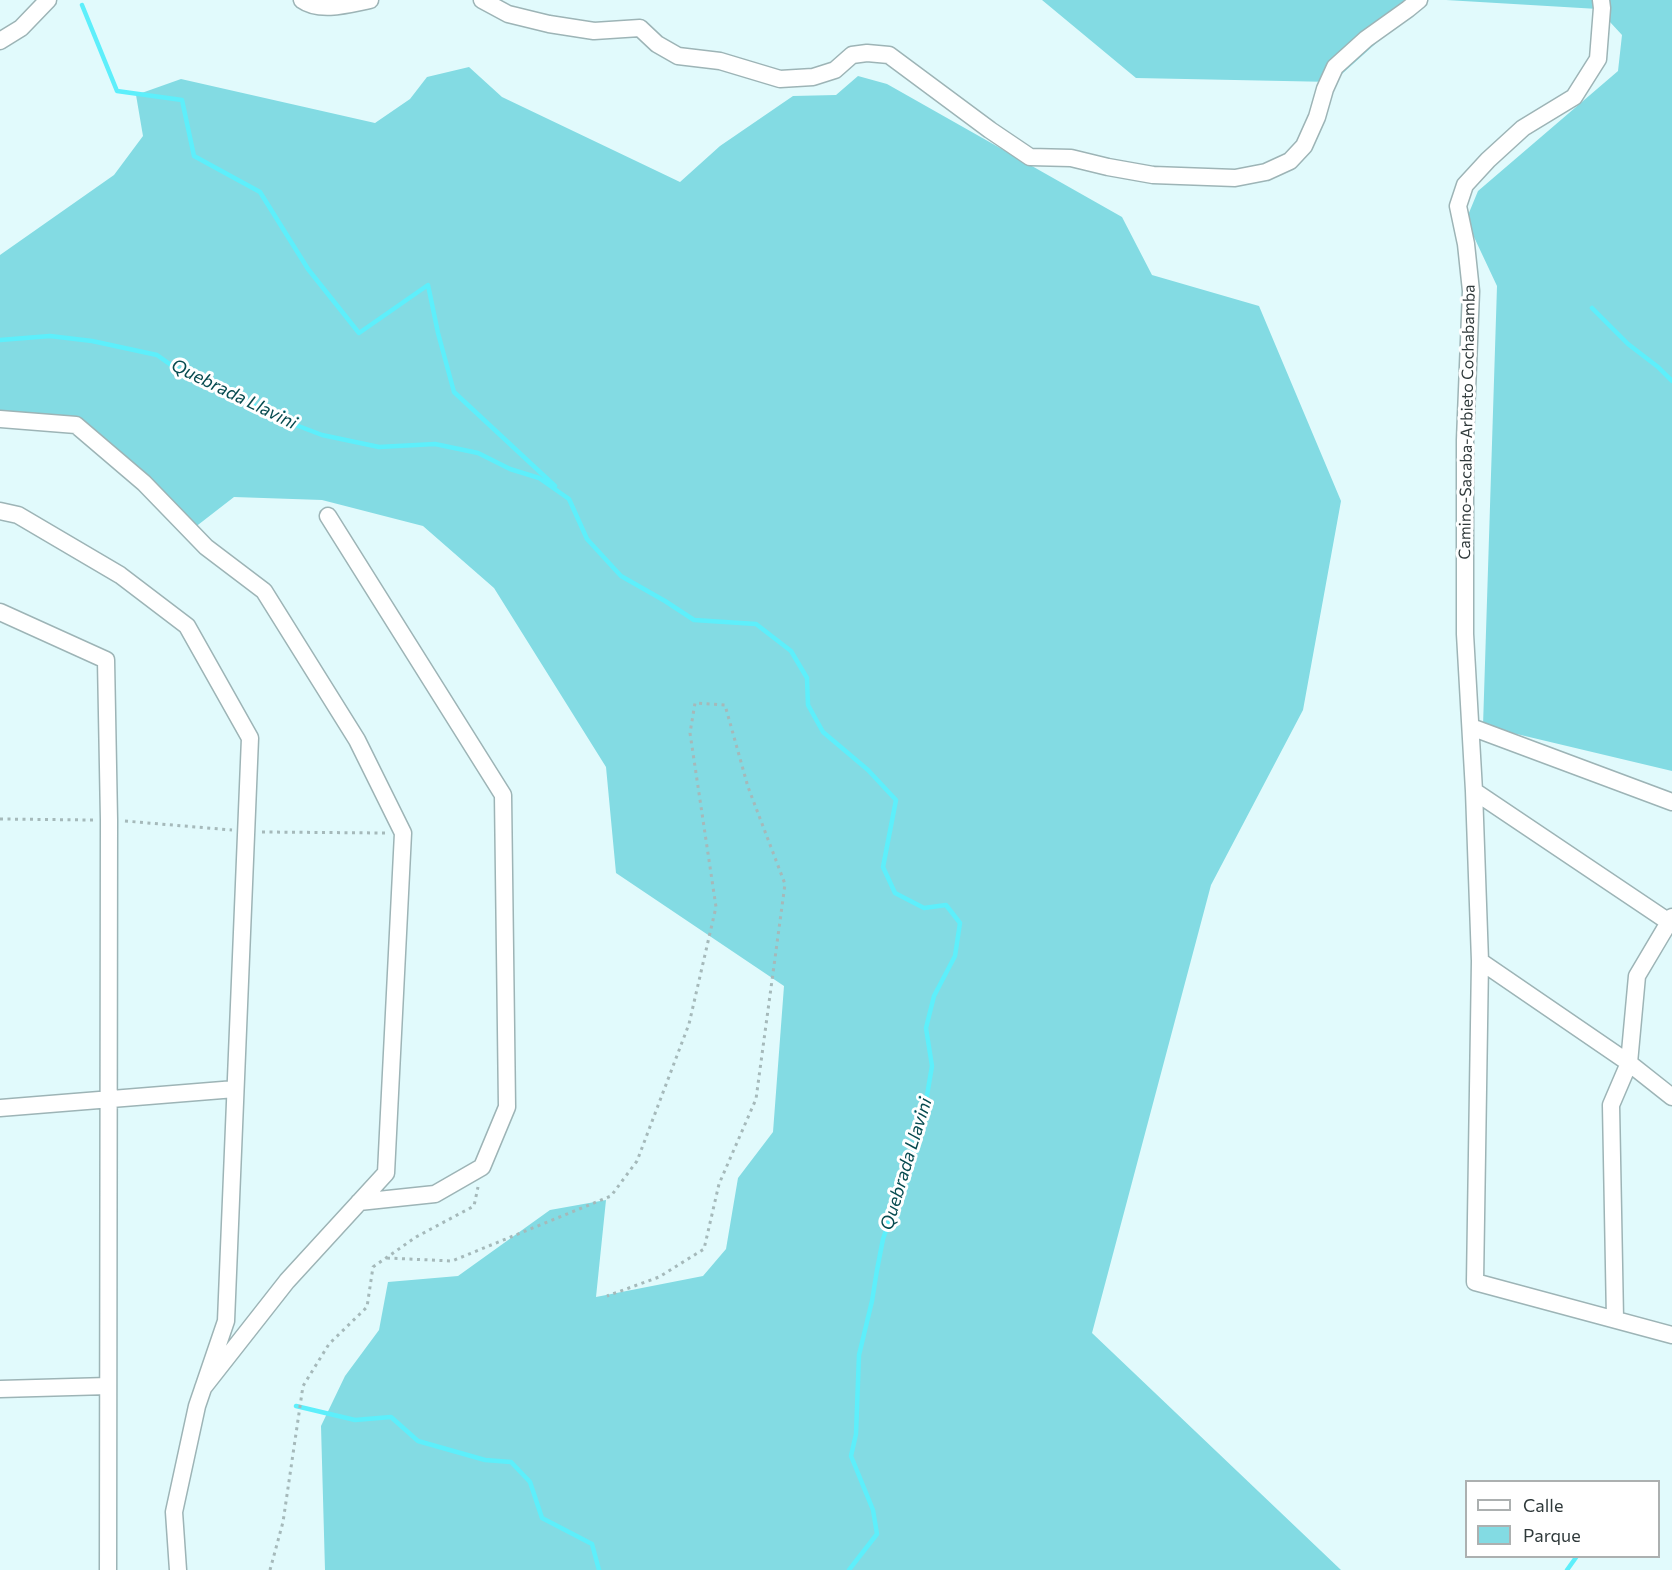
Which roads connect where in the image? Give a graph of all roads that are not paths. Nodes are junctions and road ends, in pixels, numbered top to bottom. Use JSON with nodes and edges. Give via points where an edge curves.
{"nodes":[{"id":1,"x":48,"y":0,"type":"edge"},
{"id":2,"x":302,"y":0,"type":"edge"},
{"id":3,"x":370,"y":0,"type":"edge"},
{"id":4,"x":482,"y":0,"type":"edge"},
{"id":5,"x":1419,"y":0,"type":"edge"},
{"id":6,"x":1601,"y":0,"type":"edge"},
{"id":7,"x":0,"y":41,"type":"edge"},
{"id":8,"x":0,"y":419,"type":"edge"},
{"id":9,"x":0,"y":511,"type":"edge"},
{"id":10,"x":328,"y":516,"type":"dead end"},
{"id":11,"x":0,"y":612,"type":"edge"},
{"id":12,"x":1471,"y":727,"type":"junction"},
{"id":13,"x":1474,"y":791,"type":"junction"},
{"id":14,"x":1672,"y":802,"type":"edge"},
{"id":15,"x":1671,"y":921,"type":"edge"},
{"id":16,"x":1480,"y":962,"type":"junction"},
{"id":17,"x":1629,"y":1063,"type":"junction"},
{"id":18,"x":235,"y":1089,"type":"junction"},
{"id":19,"x":1672,"y":1098,"type":"edge"},
{"id":20,"x":108,"y":1099,"type":"junction"},
{"id":21,"x":0,"y":1108,"type":"edge"},
{"id":22,"x":359,"y":1202,"type":"junction"},
{"id":23,"x":1615,"y":1319,"type":"junction"},
{"id":24,"x":1672,"y":1335,"type":"edge"},
{"id":25,"x":108,"y":1386,"type":"junction"},
{"id":26,"x":203,"y":1388,"type":"junction"},
{"id":27,"x":0,"y":1389,"type":"edge"},
{"id":28,"x":108,"y":1570,"type":"edge"},
{"id":29,"x":178,"y":1570,"type":"edge"}],
"edges":[{"from":1,"to":7,"type":"street","via":[[21,28]]},
{"from":2,"to":3,"type":"street","via":[[309,5],[335,6]]},
{"from":4,"to":5,"type":"street","via":[[508,14],[549,24],[594,31],[640,28],[678,56],[720,61],[780,79],[813,77],[835,69],[852,55],[889,55],[1030,156],[1071,158],[1153,175],[1235,178],[1266,172],[1290,161],[1304,146],[1335,67]]},
{"from":6,"to":12,"type":"street","name":"Camino-Sacaba-Arbieto Cochabamba","via":[[1599,59],[1574,97],[1523,128],[1488,159],[1465,185],[1458,206],[1471,291],[1464,542]]},
{"from":8,"to":22,"type":"street","via":[[76,425],[144,483],[206,547],[264,591],[357,740],[403,833],[386,1173]]},
{"from":9,"to":18,"type":"street","via":[[18,515],[120,575],[187,626],[250,738]]},
{"from":10,"to":22,"type":"street","via":[[503,795],[507,1107],[482,1167],[435,1194]]},
{"from":11,"to":20,"type":"street","via":[[106,660]]},
{"from":12,"to":13,"type":"street","name":"Camino-Sacaba-Arbieto Cochabamba"},
{"from":12,"to":14,"type":"street"},
{"from":13,"to":15,"type":"street"},
{"from":13,"to":16,"type":"street","name":"Camino-Sacaba-Arbieto Cochabamba"},
{"from":15,"to":17,"type":"street","via":[[1637,976]]},
{"from":16,"to":17,"type":"street"},
{"from":16,"to":23,"type":"street","name":"Camino-Sacaba-Arbieto Cochabamba","via":[[1475,1282]]},
{"from":17,"to":19,"type":"street"},
{"from":17,"to":23,"type":"street","via":[[1611,1105]]},
{"from":18,"to":20,"type":"street"},
{"from":18,"to":26,"type":"street","via":[[226,1321]]},
{"from":20,"to":21,"type":"street"},
{"from":20,"to":25,"type":"street"},
{"from":22,"to":26,"type":"street","via":[[287,1281]]},
{"from":23,"to":24,"type":"street"},
{"from":25,"to":27,"type":"street"},
{"from":25,"to":28,"type":"street"},
{"from":26,"to":29,"type":"street","via":[[174,1512]]}]}
